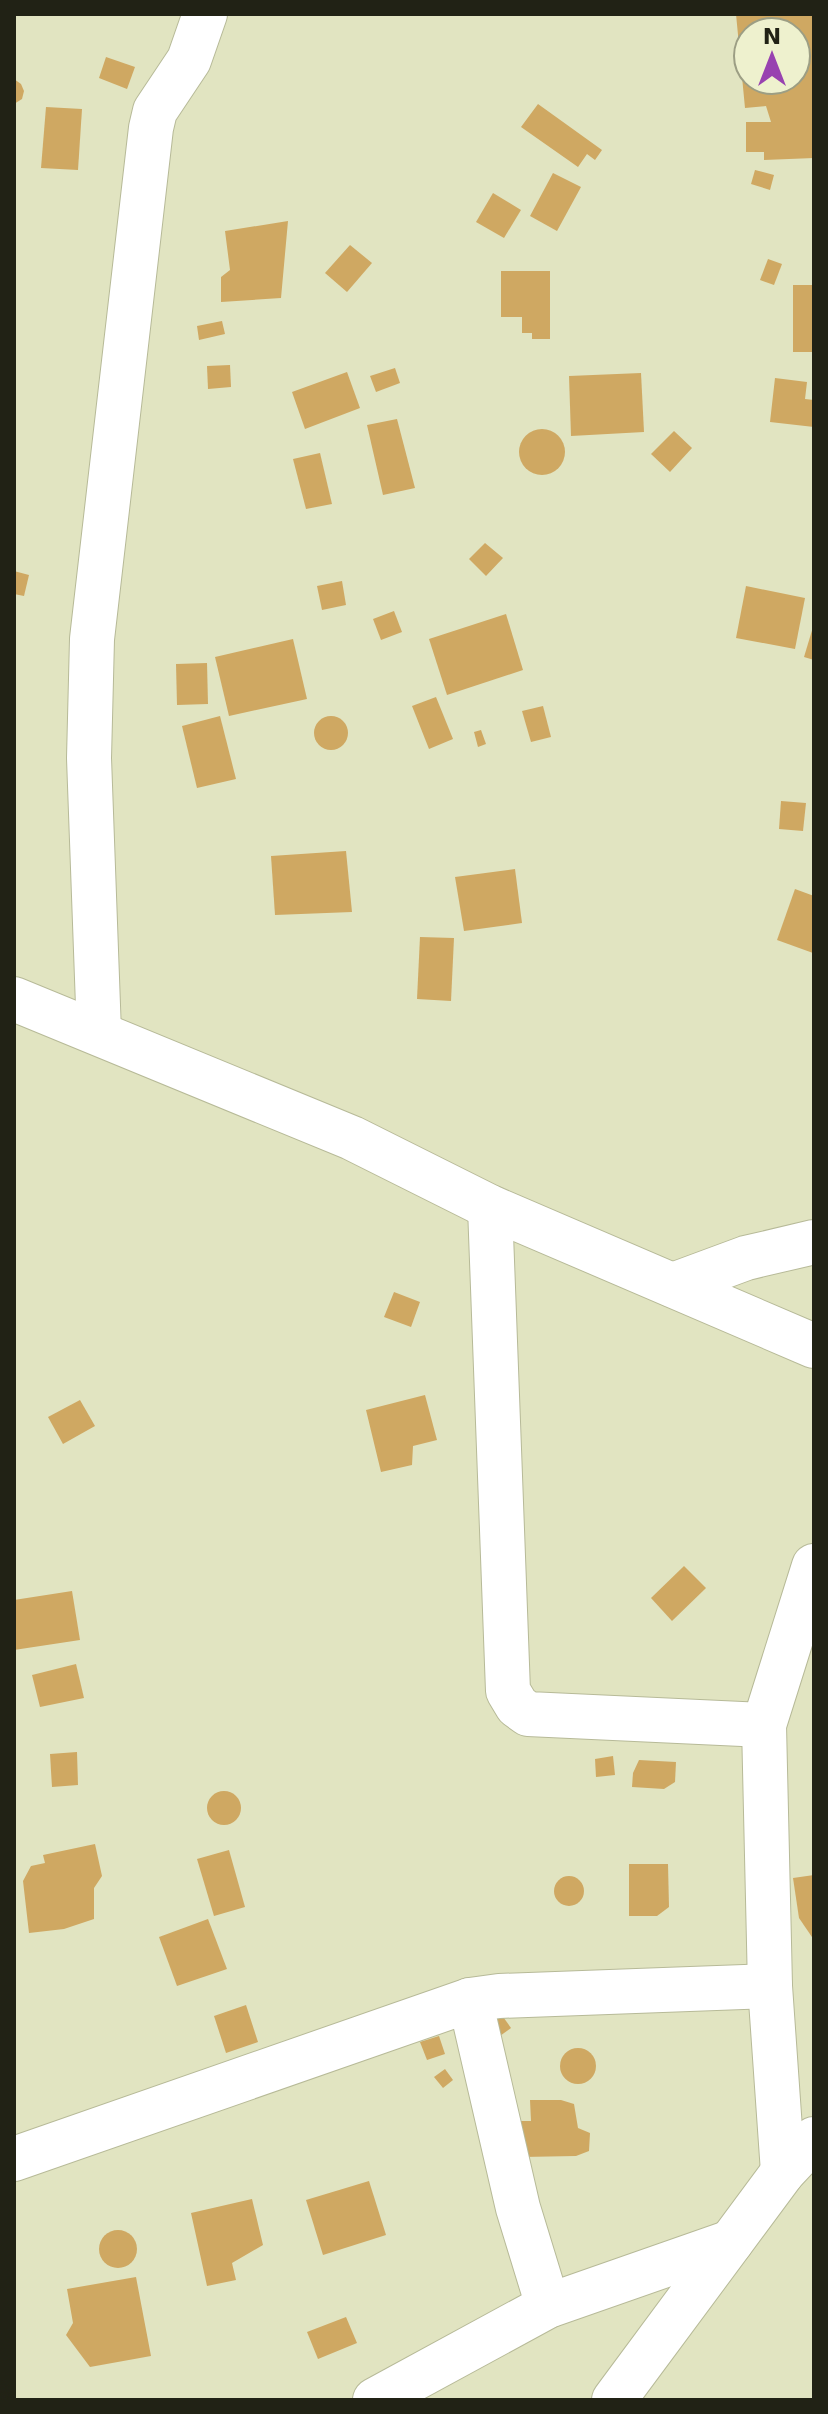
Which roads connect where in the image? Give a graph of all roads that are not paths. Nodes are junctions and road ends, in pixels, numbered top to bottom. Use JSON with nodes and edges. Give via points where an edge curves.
{"nodes":[{"id":1,"x":205,"y":14,"type":"edge"},
{"id":2,"x":14,"y":999,"type":"edge"},
{"id":3,"x":99,"y":1033,"type":"junction"},
{"id":4,"x":490,"y":1207,"type":"junction"},
{"id":5,"x":814,"y":1242,"type":"edge"},
{"id":6,"x":673,"y":1285,"type":"junction"},
{"id":7,"x":814,"y":1346,"type":"edge"},
{"id":8,"x":814,"y":1566,"type":"edge"},
{"id":9,"x":764,"y":1725,"type":"junction"},
{"id":10,"x":770,"y":1986,"type":"junction"},
{"id":11,"x":470,"y":2000,"type":"junction"},
{"id":12,"x":814,"y":2139,"type":"edge"},
{"id":13,"x":14,"y":2159,"type":"edge"},
{"id":14,"x":783,"y":2172,"type":"junction"},
{"id":15,"x":731,"y":2242,"type":"junction"},
{"id":16,"x":548,"y":2306,"type":"junction"},
{"id":17,"x":375,"y":2400,"type":"edge"},
{"id":18,"x":614,"y":2400,"type":"edge"}],
"edges":[{"from":1,"to":3,"type":"street","via":[[189,60],[155,111],[151,128],[92,639],[89,758]]},
{"from":2,"to":3,"type":"street"},
{"from":3,"to":4,"type":"street","via":[[352,1138]]},
{"from":4,"to":6,"type":"street"},
{"from":4,"to":9,"type":"street","via":[[510,1698],[528,1714]]},
{"from":5,"to":6,"type":"street","via":[[746,1258]]},
{"from":6,"to":7,"type":"street"},
{"from":8,"to":9,"type":"street"},
{"from":9,"to":10,"type":"street"},
{"from":10,"to":11,"type":"street"},
{"from":10,"to":14,"type":"street"},
{"from":11,"to":13,"type":"street"},
{"from":11,"to":16,"type":"street","via":[[518,2208]]},
{"from":12,"to":14,"type":"street"},
{"from":14,"to":15,"type":"street"},
{"from":15,"to":16,"type":"street"},
{"from":15,"to":18,"type":"street"},
{"from":16,"to":17,"type":"street"}]}
